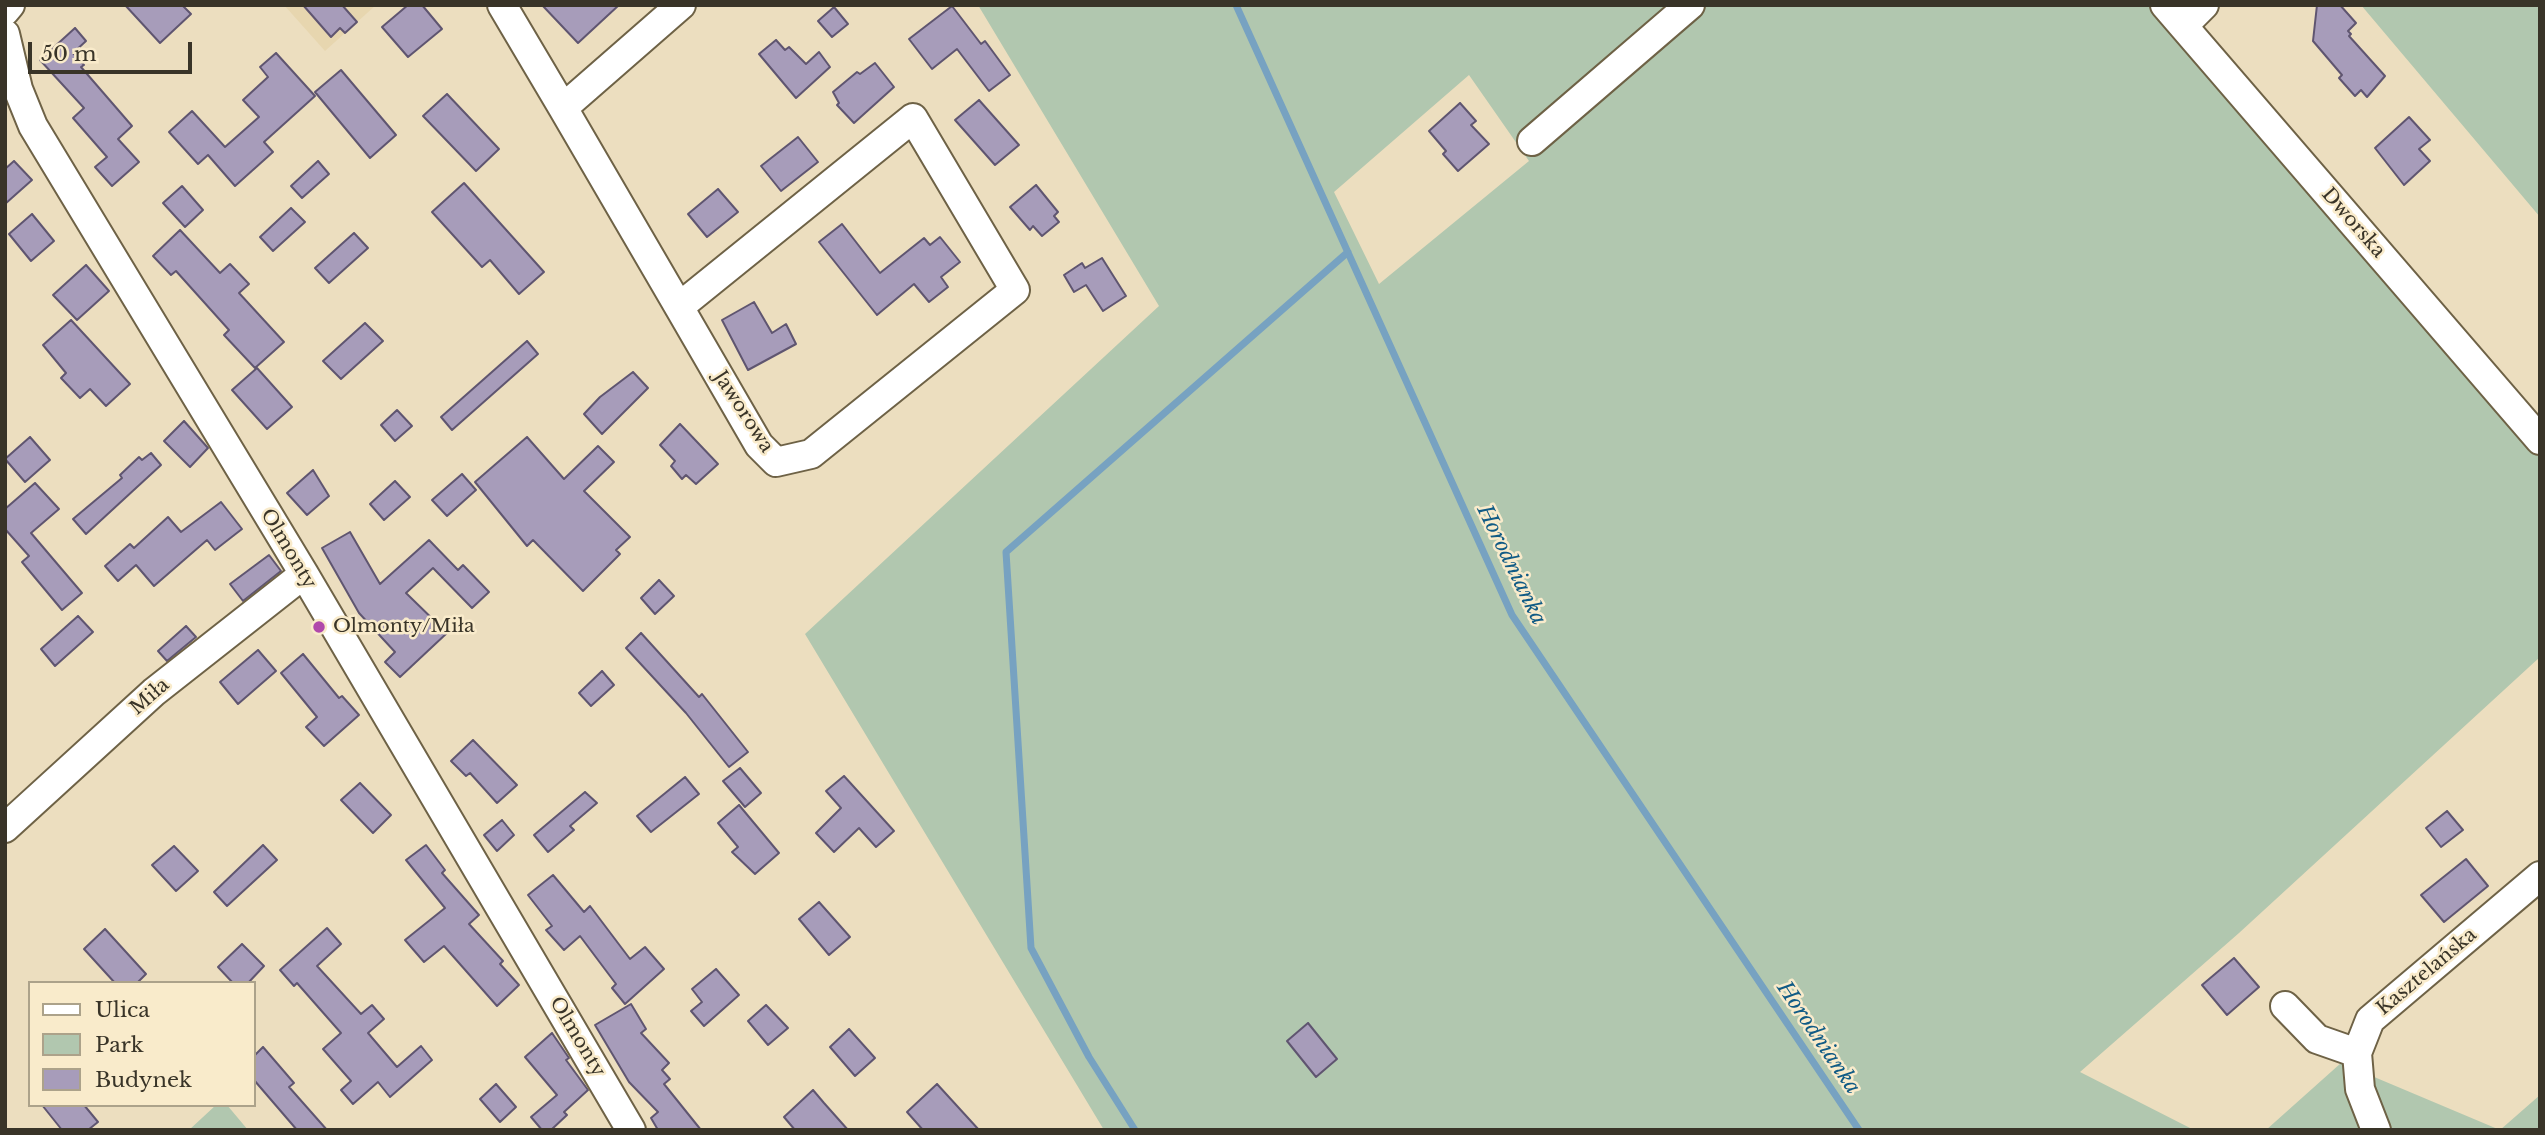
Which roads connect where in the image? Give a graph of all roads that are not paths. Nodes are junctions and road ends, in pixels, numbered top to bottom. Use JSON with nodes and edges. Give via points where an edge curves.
{"nodes":[{"id":1,"x":10,"y":5,"type":"edge"},
{"id":2,"x":502,"y":5,"type":"edge"},
{"id":3,"x":681,"y":5,"type":"edge"},
{"id":4,"x":1689,"y":5,"type":"edge"},
{"id":5,"x":2204,"y":5,"type":"edge"},
{"id":6,"x":5,"y":11,"type":"edge"},
{"id":7,"x":2174,"y":15,"type":"edge"},
{"id":8,"x":5,"y":34,"type":"edge"},
{"id":9,"x":5,"y":90,"type":"edge"},
{"id":10,"x":563,"y":108,"type":"junction"},
{"id":11,"x":33,"y":126,"type":"junction"},
{"id":12,"x":1532,"y":141,"type":"dead end"},
{"id":13,"x":679,"y":307,"type":"junction"},
{"id":14,"x":2540,"y":440,"type":"edge"},
{"id":15,"x":303,"y":574,"type":"junction"},
{"id":16,"x":5,"y":828,"type":"edge"},
{"id":17,"x":2540,"y":876,"type":"edge"},
{"id":18,"x":2285,"y":1006,"type":"dead end"},
{"id":19,"x":2357,"y":1053,"type":"junction"},
{"id":20,"x":632,"y":1130,"type":"edge"},
{"id":21,"x":2376,"y":1130,"type":"edge"}],
"edges":[{"from":1,"to":6,"type":"street"},
{"from":2,"to":10,"type":"street","name":"Jaworowa"},
{"from":3,"to":10,"type":"street"},
{"from":4,"to":12,"type":"street"},
{"from":5,"to":7,"type":"street"},
{"from":7,"to":14,"type":"street","name":"Dworska"},
{"from":8,"to":11,"type":"street","name":"Olmonty","via":[[18,89]]},
{"from":9,"to":11,"type":"street"},
{"from":10,"to":13,"type":"street","name":"Jaworowa"},
{"from":11,"to":15,"type":"street","name":"Olmonty"},
{"from":13,"to":13,"type":"street","name":"Jaworowa","via":[[760,445],[776,462],[811,454],[1015,290],[913,118]]},
{"from":15,"to":16,"type":"street","name":"Miła","via":[[154,692]]},
{"from":15,"to":20,"type":"street","name":"Olmonty"},
{"from":17,"to":19,"type":"street","name":"Kasztelańska","via":[[2370,1020]]},
{"from":18,"to":19,"type":"street","via":[[2317,1040]]},
{"from":19,"to":21,"type":"street","name":"Kasztelańska","via":[[2360,1089]]}]}
